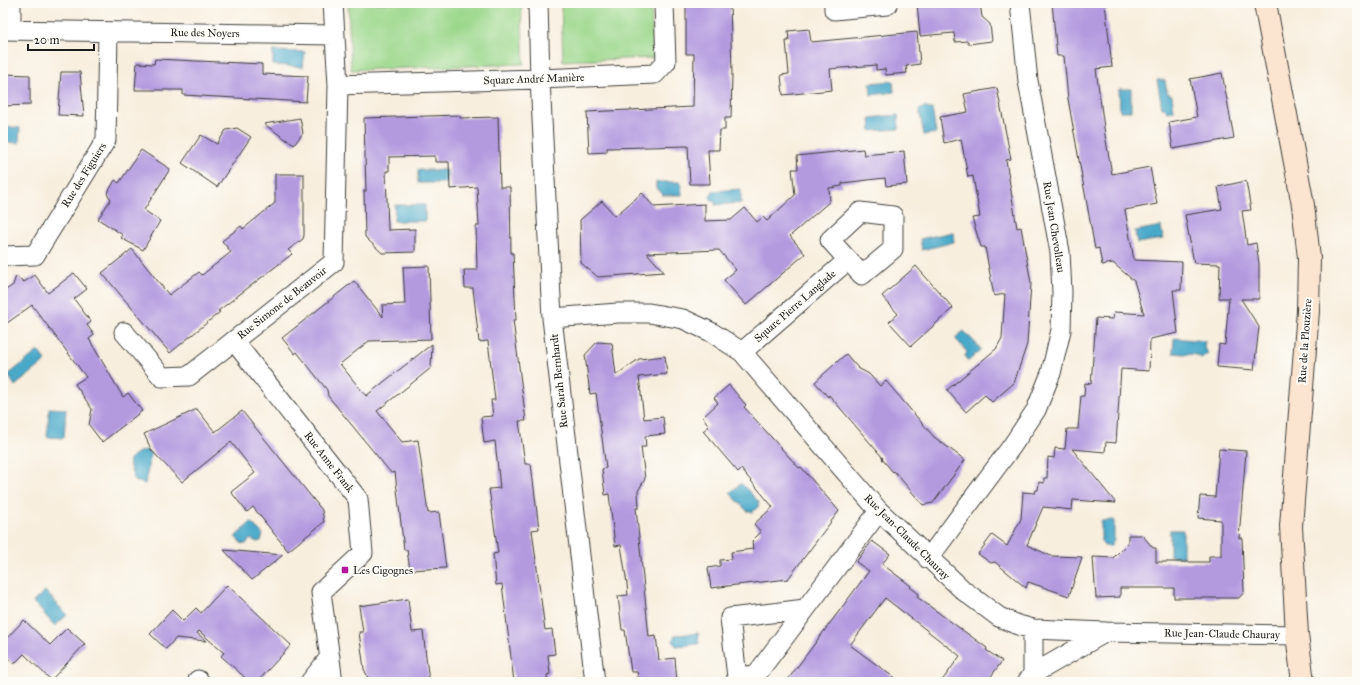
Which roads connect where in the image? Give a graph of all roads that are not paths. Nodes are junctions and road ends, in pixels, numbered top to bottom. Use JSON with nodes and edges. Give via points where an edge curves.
{"nodes":[{"id":1,"x":10,"y":3,"type":"edge"},
{"id":2,"x":333,"y":3,"type":"edge"},
{"id":3,"x":538,"y":3,"type":"edge"},
{"id":4,"x":664,"y":3,"type":"edge"},
{"id":5,"x":834,"y":3,"type":"edge"},
{"id":6,"x":886,"y":3,"type":"edge"},
{"id":7,"x":1020,"y":3,"type":"edge"},
{"id":8,"x":1265,"y":3,"type":"edge"},
{"id":9,"x":7,"y":30,"type":"edge"},
{"id":10,"x":108,"y":32,"type":"junction"},
{"id":11,"x":336,"y":35,"type":"junction"},
{"id":12,"x":540,"y":79,"type":"junction"},
{"id":13,"x":338,"y":85,"type":"junction"},
{"id":14,"x":3,"y":256,"type":"edge"},
{"id":15,"x":848,"y":260,"type":"dead end"},
{"id":16,"x":552,"y":318,"type":"junction"},
{"id":17,"x":124,"y":332,"type":"dead end"},
{"id":18,"x":234,"y":341,"type":"junction"},
{"id":19,"x":742,"y":352,"type":"junction"},
{"id":20,"x":879,"y":511,"type":"junction"},
{"id":21,"x":928,"y":559,"type":"junction"},
{"id":22,"x":805,"y":609,"type":"dead end"},
{"id":23,"x":1032,"y":629,"type":"junction"},
{"id":24,"x":1106,"y":632,"type":"junction"},
{"id":25,"x":1297,"y":635,"type":"junction"},
{"id":26,"x":330,"y":658,"type":"junction"},
{"id":27,"x":1030,"y":678,"type":"edge"},
{"id":28,"x":310,"y":682,"type":"edge"},
{"id":29,"x":333,"y":682,"type":"edge"},
{"id":30,"x":594,"y":682,"type":"edge"},
{"id":31,"x":1303,"y":682,"type":"edge"}],
"edges":[{"from":1,"to":9,"type":"street"},
{"from":2,"to":11,"type":"street","name":"Rue Simone de Beauvoir"},
{"from":3,"to":12,"type":"street","name":"Rue Sarah Bernhardt"},
{"from":4,"to":12,"type":"street","name":"Square André Manière","via":[[666,62],[655,74]]},
{"from":5,"to":6,"type":"street","via":[[834,10],[887,5]]},
{"from":7,"to":21,"type":"street","name":"Rue Jean Chevolleau","via":[[1028,81],[1060,252],[1061,330],[1051,373],[1036,410]]},
{"from":8,"to":25,"type":"street","name":"Rue de la Plouzière","via":[[1303,205],[1308,258],[1308,311],[1291,526]]},
{"from":9,"to":10,"type":"street","name":"Rue des Noyers"},
{"from":10,"to":11,"type":"street","name":"Rue des Noyers"},
{"from":10,"to":14,"type":"street","name":"Rue des Figuiers","via":[[106,140],[35,255]]},
{"from":11,"to":13,"type":"street","name":"Rue Simone de Beauvoir"},
{"from":12,"to":13,"type":"street","name":"Square André Manière"},
{"from":12,"to":16,"type":"street","name":"Rue Sarah Bernhardt"},
{"from":13,"to":18,"type":"street","name":"Rue Simone de Beauvoir","via":[[334,262]]},
{"from":15,"to":19,"type":"street","name":"Square Pierre Langlade"},
{"from":16,"to":19,"type":"street","name":"Rue Jean-Claude Chauray","via":[[649,313],[683,319],[711,332]]},
{"from":16,"to":30,"type":"street","name":"Rue Sarah Bernhardt"},
{"from":17,"to":18,"type":"street","name":"Rue Simone de Beauvoir","via":[[162,377],[189,376]]},
{"from":18,"to":26,"type":"street","name":"Rue Anne Frank","via":[[358,499],[364,552],[321,592]]},
{"from":19,"to":20,"type":"street","name":"Rue Jean-Claude Chauray"},
{"from":20,"to":21,"type":"street","name":"Rue Jean-Claude Chauray"},
{"from":20,"to":22,"type":"street"},
{"from":21,"to":23,"type":"street","name":"Rue Jean-Claude Chauray","via":[[964,591],[999,617]]},
{"from":23,"to":24,"type":"street","name":"Rue Jean-Claude Chauray"},
{"from":23,"to":27,"type":"street"},
{"from":24,"to":25,"type":"street","name":"Rue Jean-Claude Chauray"},
{"from":24,"to":27,"type":"street"},
{"from":25,"to":31,"type":"street","name":"Rue de la Plouzière"},
{"from":26,"to":28,"type":"street"},
{"from":26,"to":29,"type":"street","name":"Rue Anne Frank"}]}
